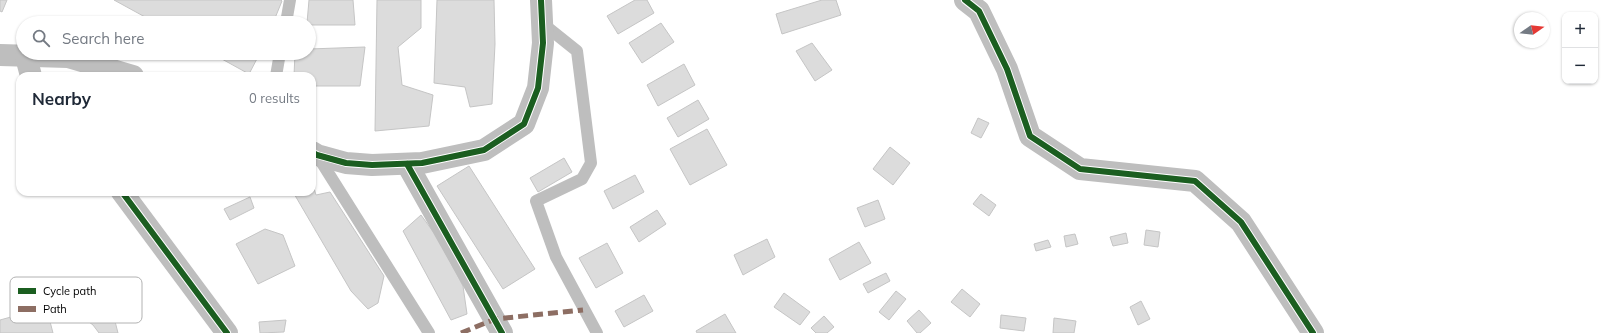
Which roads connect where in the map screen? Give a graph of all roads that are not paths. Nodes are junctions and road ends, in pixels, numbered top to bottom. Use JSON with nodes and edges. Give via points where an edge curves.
{"nodes":[{"id":1,"x":290,"y":0,"type":"edge"},
{"id":2,"x":540,"y":0,"type":"edge"},
{"id":3,"x":965,"y":0,"type":"edge"},
{"id":4,"x":287,"y":16,"type":"edge"},
{"id":5,"x":542,"y":23,"type":"junction"},
{"id":6,"x":0,"y":42,"type":"edge"},
{"id":7,"x":0,"y":55,"type":"edge"},
{"id":8,"x":16,"y":56,"type":"edge"},
{"id":9,"x":55,"y":60,"type":"edge"},
{"id":10,"x":78,"y":60,"type":"edge"},
{"id":11,"x":279,"y":60,"type":"edge"},
{"id":12,"x":28,"y":66,"type":"edge"},
{"id":13,"x":119,"y":72,"type":"edge"},
{"id":14,"x":277,"y":72,"type":"edge"},
{"id":15,"x":316,"y":155,"type":"edge"},
{"id":16,"x":316,"y":157,"type":"edge"},
{"id":17,"x":407,"y":164,"type":"junction"},
{"id":18,"x":125,"y":196,"type":"edge"},
{"id":19,"x":227,"y":333,"type":"edge"},
{"id":20,"x":429,"y":333,"type":"edge"},
{"id":21,"x":502,"y":333,"type":"edge"},
{"id":22,"x":597,"y":333,"type":"edge"},
{"id":23,"x":1313,"y":333,"type":"edge"}],
"edges":[{"from":1,"to":4,"type":"lane"},
{"from":2,"to":5,"type":"street"},
{"from":3,"to":23,"type":"street","via":[[979,11],[992,37],[1007,69],[1030,136],[1080,169],[1194,181],[1241,222]]},
{"from":5,"to":17,"type":"street","via":[[543,43],[538,88],[524,124],[484,150]]},
{"from":5,"to":22,"type":"lane","via":[[577,51],[591,163],[582,179],[536,201],[556,256]]},
{"from":6,"to":8,"type":"lane"},
{"from":7,"to":12,"type":"street"},
{"from":9,"to":12,"type":"street"},
{"from":10,"to":13,"type":"street"},
{"from":11,"to":14,"type":"lane"},
{"from":15,"to":17,"type":"street","via":[[346,163]]},
{"from":16,"to":20,"type":"lane"},
{"from":17,"to":21,"type":"street"},
{"from":18,"to":19,"type":"street"}]}
